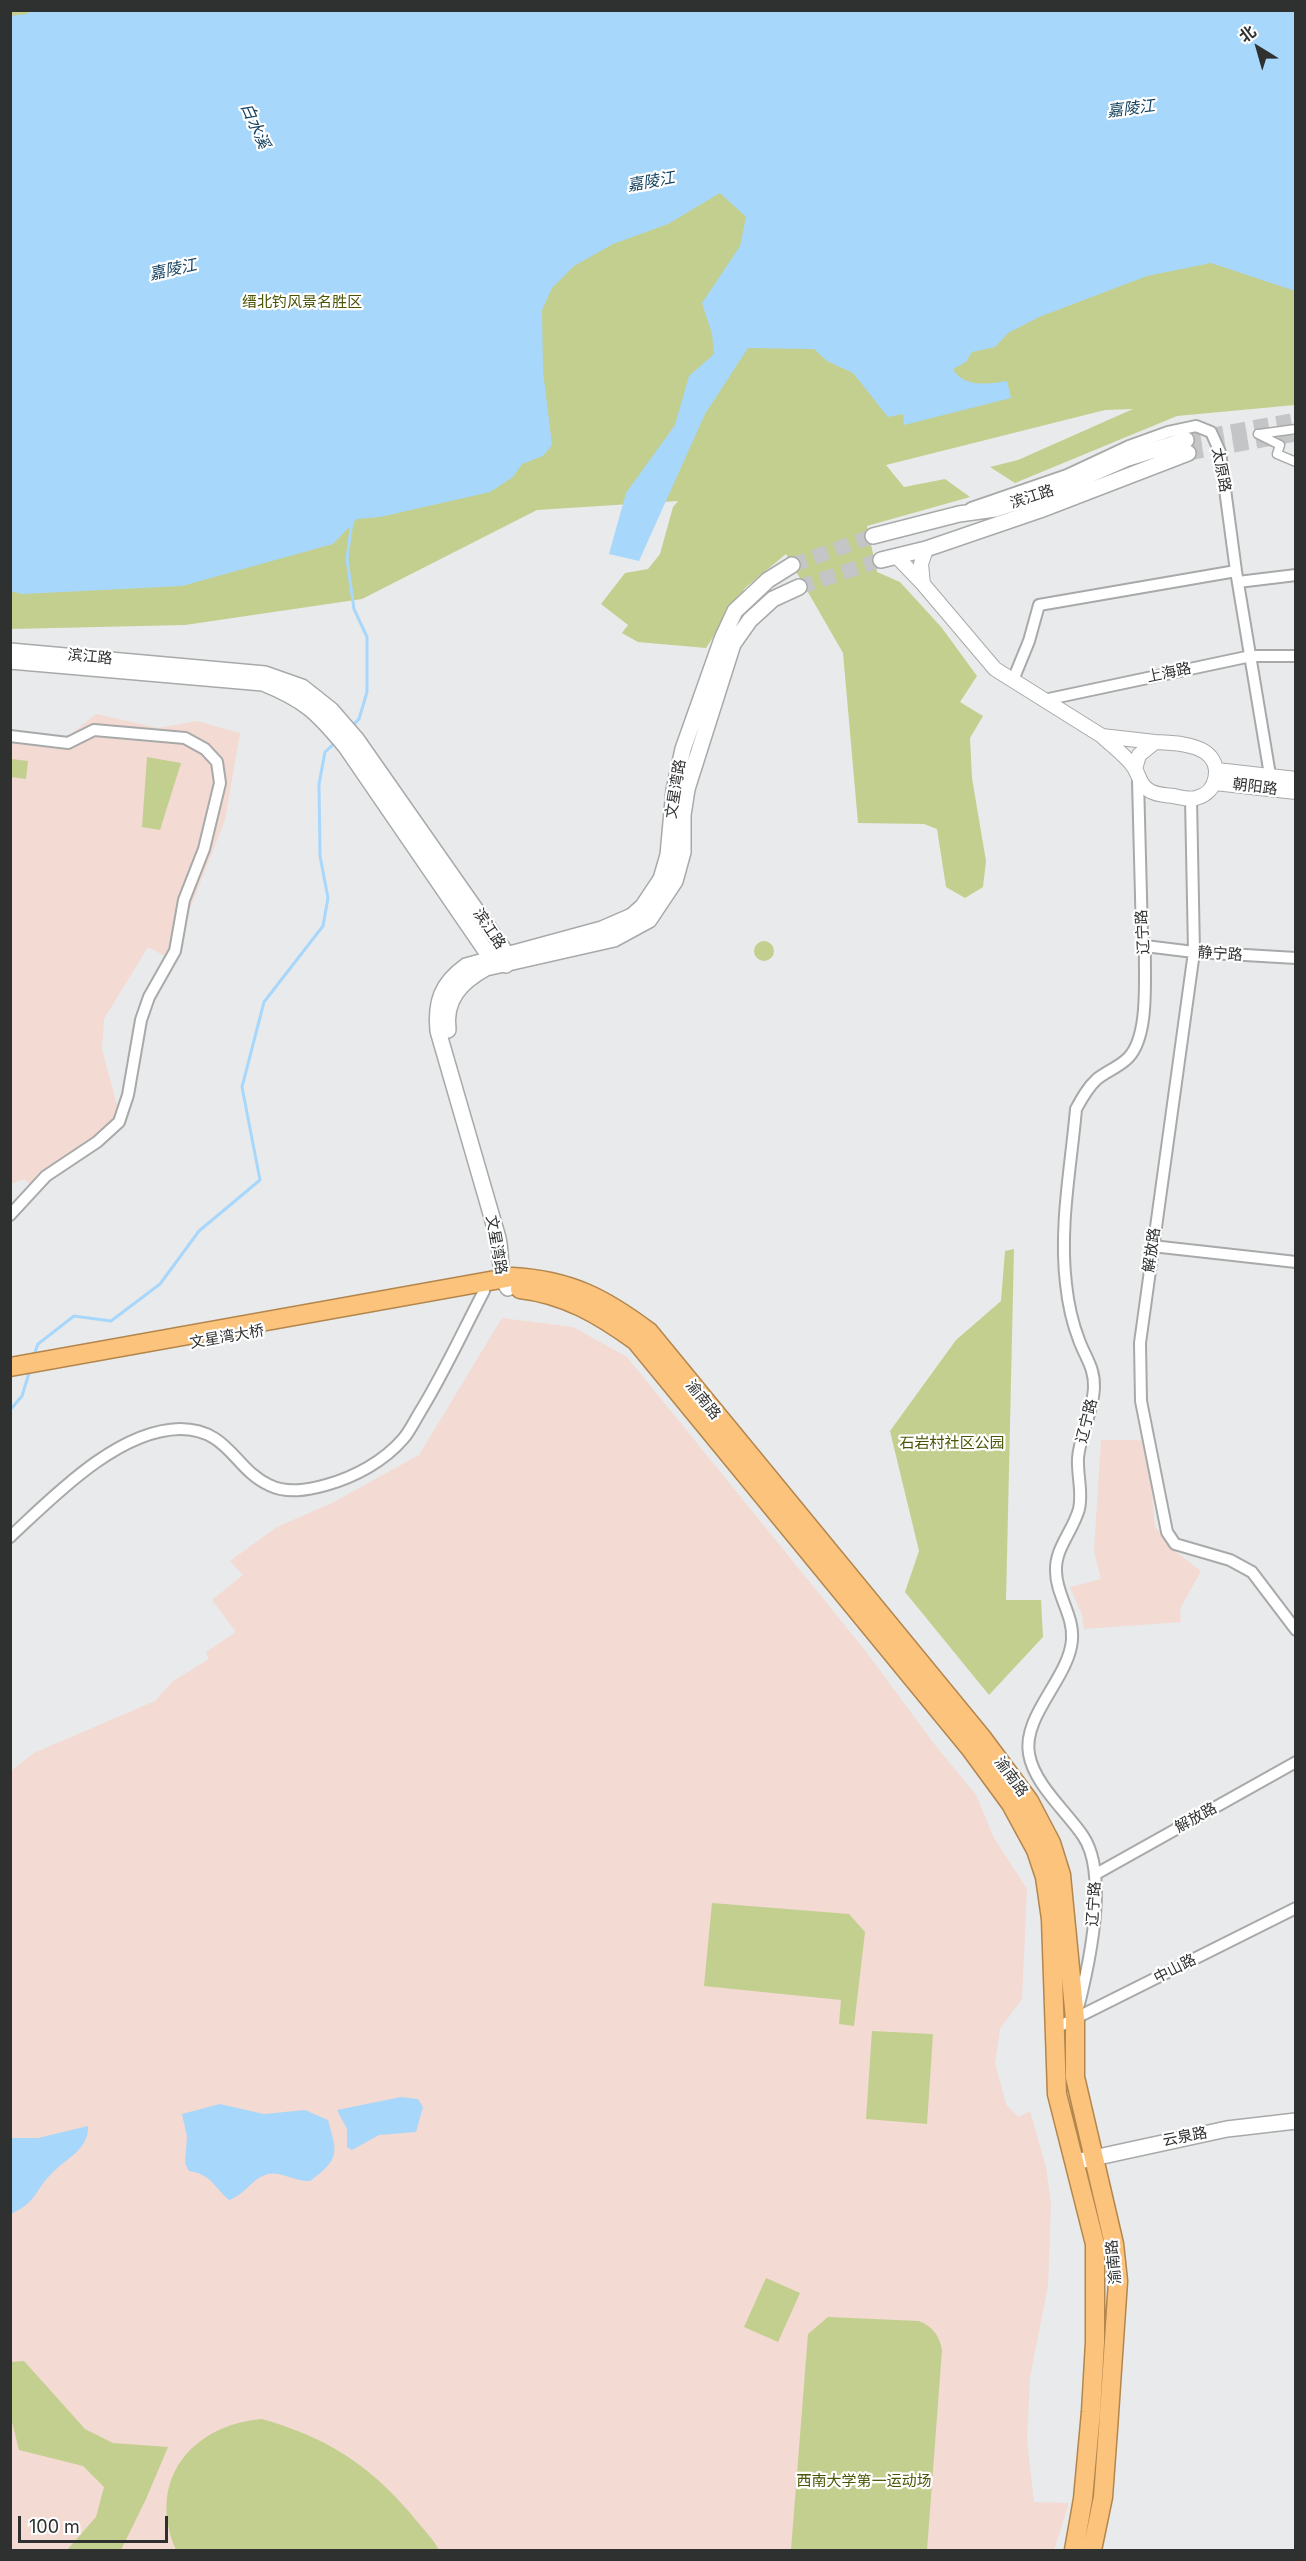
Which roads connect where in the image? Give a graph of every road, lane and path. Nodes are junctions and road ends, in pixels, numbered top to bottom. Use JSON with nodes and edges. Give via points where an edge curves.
{"nodes":[{"id":1,"x":1296,"y":429,"type":"edge"},
{"id":2,"x":1296,"y":462,"type":"edge"},
{"id":3,"x":959,"y":514,"type":"junction"},
{"id":4,"x":873,"y":536,"type":"tunnel mouth"},
{"id":5,"x":926,"y":549,"type":"junction"},
{"id":6,"x":897,"y":557,"type":"junction"},
{"id":7,"x":881,"y":560,"type":"tunnel mouth"},
{"id":8,"x":792,"y":565,"type":"tunnel mouth"},
{"id":9,"x":1296,"y":575,"type":"edge"},
{"id":10,"x":1237,"y":577,"type":"junction"},
{"id":11,"x":923,"y":584,"type":"junction"},
{"id":12,"x":799,"y":587,"type":"tunnel mouth"},
{"id":13,"x":10,"y":651,"type":"edge"},
{"id":14,"x":1251,"y":656,"type":"junction"},
{"id":15,"x":1296,"y":656,"type":"edge"},
{"id":16,"x":10,"y":661,"type":"edge"},
{"id":17,"x":264,"y":678,"type":"junction"},
{"id":18,"x":1013,"y":680,"type":"junction"},
{"id":19,"x":1044,"y":700,"type":"junction"},
{"id":20,"x":10,"y":736,"type":"edge"},
{"id":21,"x":1102,"y":736,"type":"junction"},
{"id":22,"x":1155,"y":742,"type":"junction"},
{"id":23,"x":1136,"y":774,"type":"junction"},
{"id":24,"x":1270,"y":775,"type":"junction"},
{"id":25,"x":1216,"y":776,"type":"junction"},
{"id":26,"x":1296,"y":779,"type":"edge"},
{"id":27,"x":1296,"y":792,"type":"edge"},
{"id":28,"x":1191,"y":798,"type":"junction"},
{"id":29,"x":403,"y":817,"type":"junction"},
{"id":30,"x":1145,"y":946,"type":"junction"},
{"id":31,"x":1194,"y":952,"type":"junction"},
{"id":32,"x":490,"y":957,"type":"junction"},
{"id":33,"x":1296,"y":958,"type":"edge"},
{"id":34,"x":506,"y":959,"type":"junction"},
{"id":35,"x":10,"y":1215,"type":"edge"},
{"id":36,"x":1152,"y":1246,"type":"junction"},
{"id":37,"x":1296,"y":1262,"type":"edge"},
{"id":38,"x":507,"y":1281,"type":"junction"},
{"id":39,"x":484,"y":1291,"type":"junction"},
{"id":40,"x":444,"y":1293,"type":"junction"},
{"id":41,"x":10,"y":1367,"type":"edge"},
{"id":42,"x":10,"y":1377,"type":"edge"},
{"id":43,"x":10,"y":1537,"type":"edge"},
{"id":44,"x":1296,"y":1630,"type":"edge"},
{"id":45,"x":1296,"y":1762,"type":"edge"},
{"id":46,"x":1096,"y":1874,"type":"junction"},
{"id":47,"x":1296,"y":1908,"type":"edge"},
{"id":48,"x":1075,"y":2019,"type":"junction"},
{"id":49,"x":1054,"y":2029,"type":"junction"},
{"id":50,"x":1296,"y":2121,"type":"edge"},
{"id":51,"x":1096,"y":2159,"type":"junction"},
{"id":52,"x":1076,"y":2162,"type":"junction"},
{"id":53,"x":1082,"y":2549,"type":"edge"}],
"edges":[{"from":1,"to":2,"type":"street","via":[[1258,434],[1280,445],[1277,454]]},
{"from":3,"to":4,"type":"main road","name":"滨江路"},
{"from":3,"to":5,"type":"main road","name":"滨江路","via":[[995,509],[1060,488],[1128,458],[1187,446],[1040,510]]},
{"from":3,"to":10,"type":"street","name":"太原路","via":[[1067,475],[1130,446],[1196,426],[1211,432],[1220,452]]},
{"from":5,"to":6,"type":"main road","name":"滨江路"},
{"from":5,"to":11,"type":"street","via":[[921,564]]},
{"from":6,"to":7,"type":"main road","name":"滨江路"},
{"from":6,"to":11,"type":"street"},
{"from":8,"to":34,"type":"main road","name":"文星湾路","via":[[768,580],[735,611],[722,639],[682,749],[668,855],[652,895],[621,922]]},
{"from":9,"to":10,"type":"street"},
{"from":10,"to":14,"type":"street","name":"太原路"},
{"from":10,"to":18,"type":"street","via":[[1039,605]]},
{"from":11,"to":18,"type":"street","via":[[994,669]]},
{"from":12,"to":34,"type":"main road","name":"文星湾路","via":[[773,598],[733,644],[697,752],[683,815],[684,852],[675,881],[649,920],[614,939]]},
{"from":13,"to":17,"type":"main road","name":"滨江路"},
{"from":14,"to":15,"type":"street","name":"上海路"},
{"from":14,"to":19,"type":"street","name":"上海路"},
{"from":14,"to":24,"type":"street","name":"太原路"},
{"from":16,"to":17,"type":"main road","name":"滨江路"},
{"from":17,"to":29,"type":"main road","name":"滨江路","via":[[322,718]]},
{"from":18,"to":19,"type":"street"},
{"from":19,"to":21,"type":"street"},
{"from":20,"to":35,"type":"street","via":[[68,743],[94,730],[185,738],[205,749],[217,762],[220,783],[204,849],[184,900],[175,951],[141,1020],[128,1095],[119,1122],[46,1176]]},
{"from":21,"to":22,"type":"street"},
{"from":21,"to":23,"type":"street"},
{"from":22,"to":23,"type":"street","via":[[1139,755]]},
{"from":22,"to":25,"type":"street","via":[[1204,751],[1213,759]]},
{"from":23,"to":28,"type":"street","via":[[1152,792]]},
{"from":23,"to":30,"type":"street","name":"辽宁路"},
{"from":24,"to":25,"type":"street"},
{"from":24,"to":26,"type":"street"},
{"from":25,"to":27,"type":"street","name":"朝阳路"},
{"from":25,"to":28,"type":"street","via":[[1203,795]]},
{"from":28,"to":31,"type":"street","name":"解放路"},
{"from":29,"to":32,"type":"main road","name":"滨江路"},
{"from":29,"to":34,"type":"main road","name":"滨江路"},
{"from":30,"to":31,"type":"street","name":"静宁路"},
{"from":30,"to":46,"type":"street","name":"辽宁路","via":[[1138,1044],[1128,1059],[1097,1079],[1077,1109],[1063,1244],[1072,1320],[1091,1362],[1094,1390],[1078,1460],[1082,1496],[1059,1552],[1056,1572],[1072,1619],[1072,1642],[1028,1738],[1035,1772],[1085,1838]]},
{"from":31,"to":33,"type":"street","name":"静宁路"},
{"from":31,"to":36,"type":"street","name":"解放路"},
{"from":32,"to":34,"type":"main road","name":"文星湾路"},
{"from":32,"to":38,"type":"main road","name":"文星湾路","via":[[454,974],[441,991],[437,1019]]},
{"from":34,"to":38,"type":"main road","name":"文星湾路","via":[[468,978],[454,993],[447,1028],[509,1245]]},
{"from":36,"to":37,"type":"street"},
{"from":36,"to":44,"type":"street","name":"解放路","via":[[1140,1343],[1141,1401],[1167,1532],[1175,1544],[1230,1560],[1252,1572]]},
{"from":38,"to":39,"type":"highway","name":"渝南路"},
{"from":38,"to":40,"type":"highway","name":"渝南路"},
{"from":38,"to":48,"type":"highway","name":"渝南路","via":[[560,1284],[591,1293],[649,1332],[1001,1763],[1040,1822],[1061,1875]]},
{"from":38,"to":49,"type":"highway","name":"渝南路","via":[[583,1306],[636,1341],[997,1785],[1036,1850],[1045,1877],[1051,1919]]},
{"from":39,"to":40,"type":"highway","name":"渝南路"},
{"from":39,"to":43,"type":"street","via":[[404,1438],[376,1462],[346,1479],[300,1491],[271,1487],[209,1435],[177,1429],[108,1455]]},
{"from":40,"to":41,"type":"highway","name":"文星湾大桥"},
{"from":40,"to":42,"type":"highway","name":"文星湾大桥"},
{"from":45,"to":46,"type":"street","name":"解放路"},
{"from":46,"to":48,"type":"street","name":"辽宁路","via":[[1090,1963]]},
{"from":47,"to":48,"type":"street","name":"中山路"},
{"from":48,"to":49,"type":"street","name":"中山路"},
{"from":48,"to":51,"type":"highway","name":"渝南路","via":[[1075,2077]]},
{"from":49,"to":52,"type":"highway","name":"渝南路","via":[[1057,2094]]},
{"from":50,"to":51,"type":"main road","name":"云泉路","via":[[1227,2129],[1139,2146]]},
{"from":51,"to":52,"type":"main road","name":"云泉路"},
{"from":51,"to":53,"type":"highway","name":"渝南路","via":[[1118,2281],[1103,2497]]},
{"from":52,"to":53,"type":"highway","name":"渝南路","via":[[1095,2244],[1096,2283]]}]}
